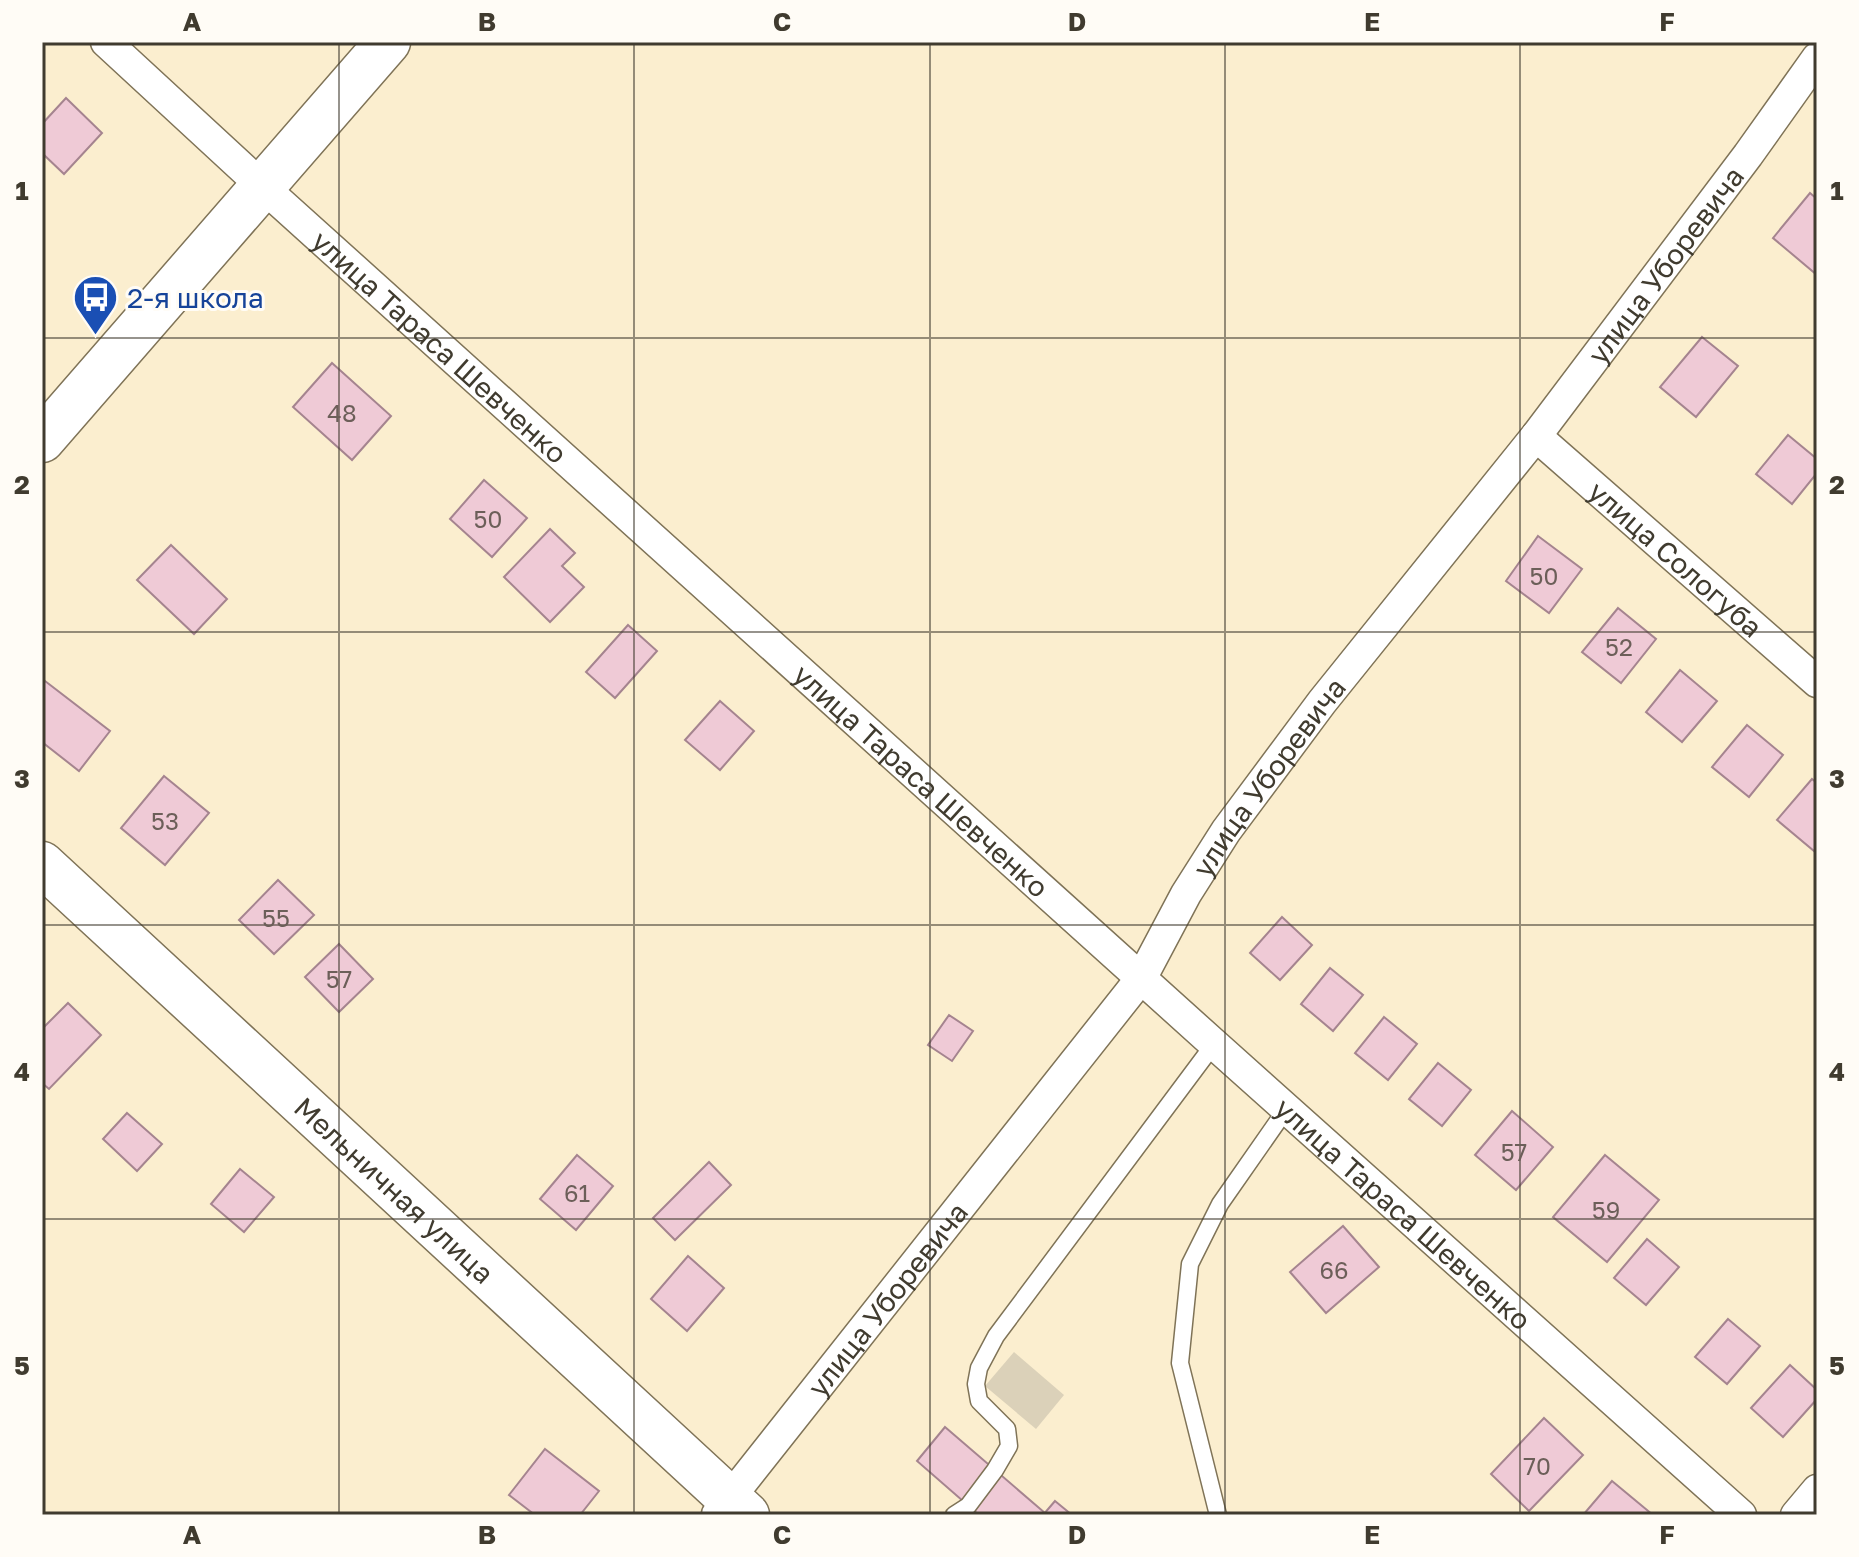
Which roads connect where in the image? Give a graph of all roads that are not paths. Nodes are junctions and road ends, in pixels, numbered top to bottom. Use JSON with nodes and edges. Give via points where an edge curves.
{"nodes":[{"id":1,"x":106,"y":42,"type":"edge"},
{"id":2,"x":388,"y":42,"type":"edge"},
{"id":3,"x":1817,"y":58,"type":"edge"},
{"id":4,"x":263,"y":187,"type":"junction"},
{"id":5,"x":1536,"y":436,"type":"junction"},
{"id":6,"x":42,"y":440,"type":"edge"},
{"id":7,"x":1817,"y":682,"type":"edge"},
{"id":8,"x":42,"y":864,"type":"edge"},
{"id":9,"x":1142,"y":977,"type":"junction"},
{"id":10,"x":1214,"y":1044,"type":"junction"},
{"id":11,"x":1287,"y":1108,"type":"junction"},
{"id":12,"x":1817,"y":1490,"type":"edge"},
{"id":13,"x":731,"y":1510,"type":"edge"},
{"id":14,"x":954,"y":1515,"type":"edge"},
{"id":15,"x":1218,"y":1515,"type":"edge"},
{"id":16,"x":1741,"y":1515,"type":"edge"},
{"id":17,"x":1796,"y":1515,"type":"edge"}],
"edges":[{"from":1,"to":4,"type":"street","name":"улица Тараса Шевченко"},
{"from":2,"to":4,"type":"main road"},
{"from":3,"to":5,"type":"street","name":"улица Уборевича"},
{"from":4,"to":6,"type":"main road"},
{"from":4,"to":9,"type":"street","name":"улица Тараса Шевченко"},
{"from":5,"to":7,"type":"street","name":"улица Сологуба"},
{"from":5,"to":9,"type":"street","name":"улица Уборевича","via":[[1235,819],[1186,894]]},
{"from":8,"to":13,"type":"main road","name":"Мельничная улица"},
{"from":9,"to":10,"type":"street","name":"улица Тараса Шевченко"},
{"from":9,"to":13,"type":"street","name":"улица Уборевича"},
{"from":10,"to":11,"type":"street","name":"улица Тараса Шевченко"},
{"from":10,"to":14,"type":"lane","via":[[996,1336],[976,1384],[979,1401],[1007,1429],[1009,1446],[968,1506]]},
{"from":11,"to":15,"type":"lane","via":[[1220,1204],[1190,1264],[1180,1363]]},
{"from":11,"to":16,"type":"street","name":"улица Тараса Шевченко"},
{"from":12,"to":17,"type":"street"}]}
